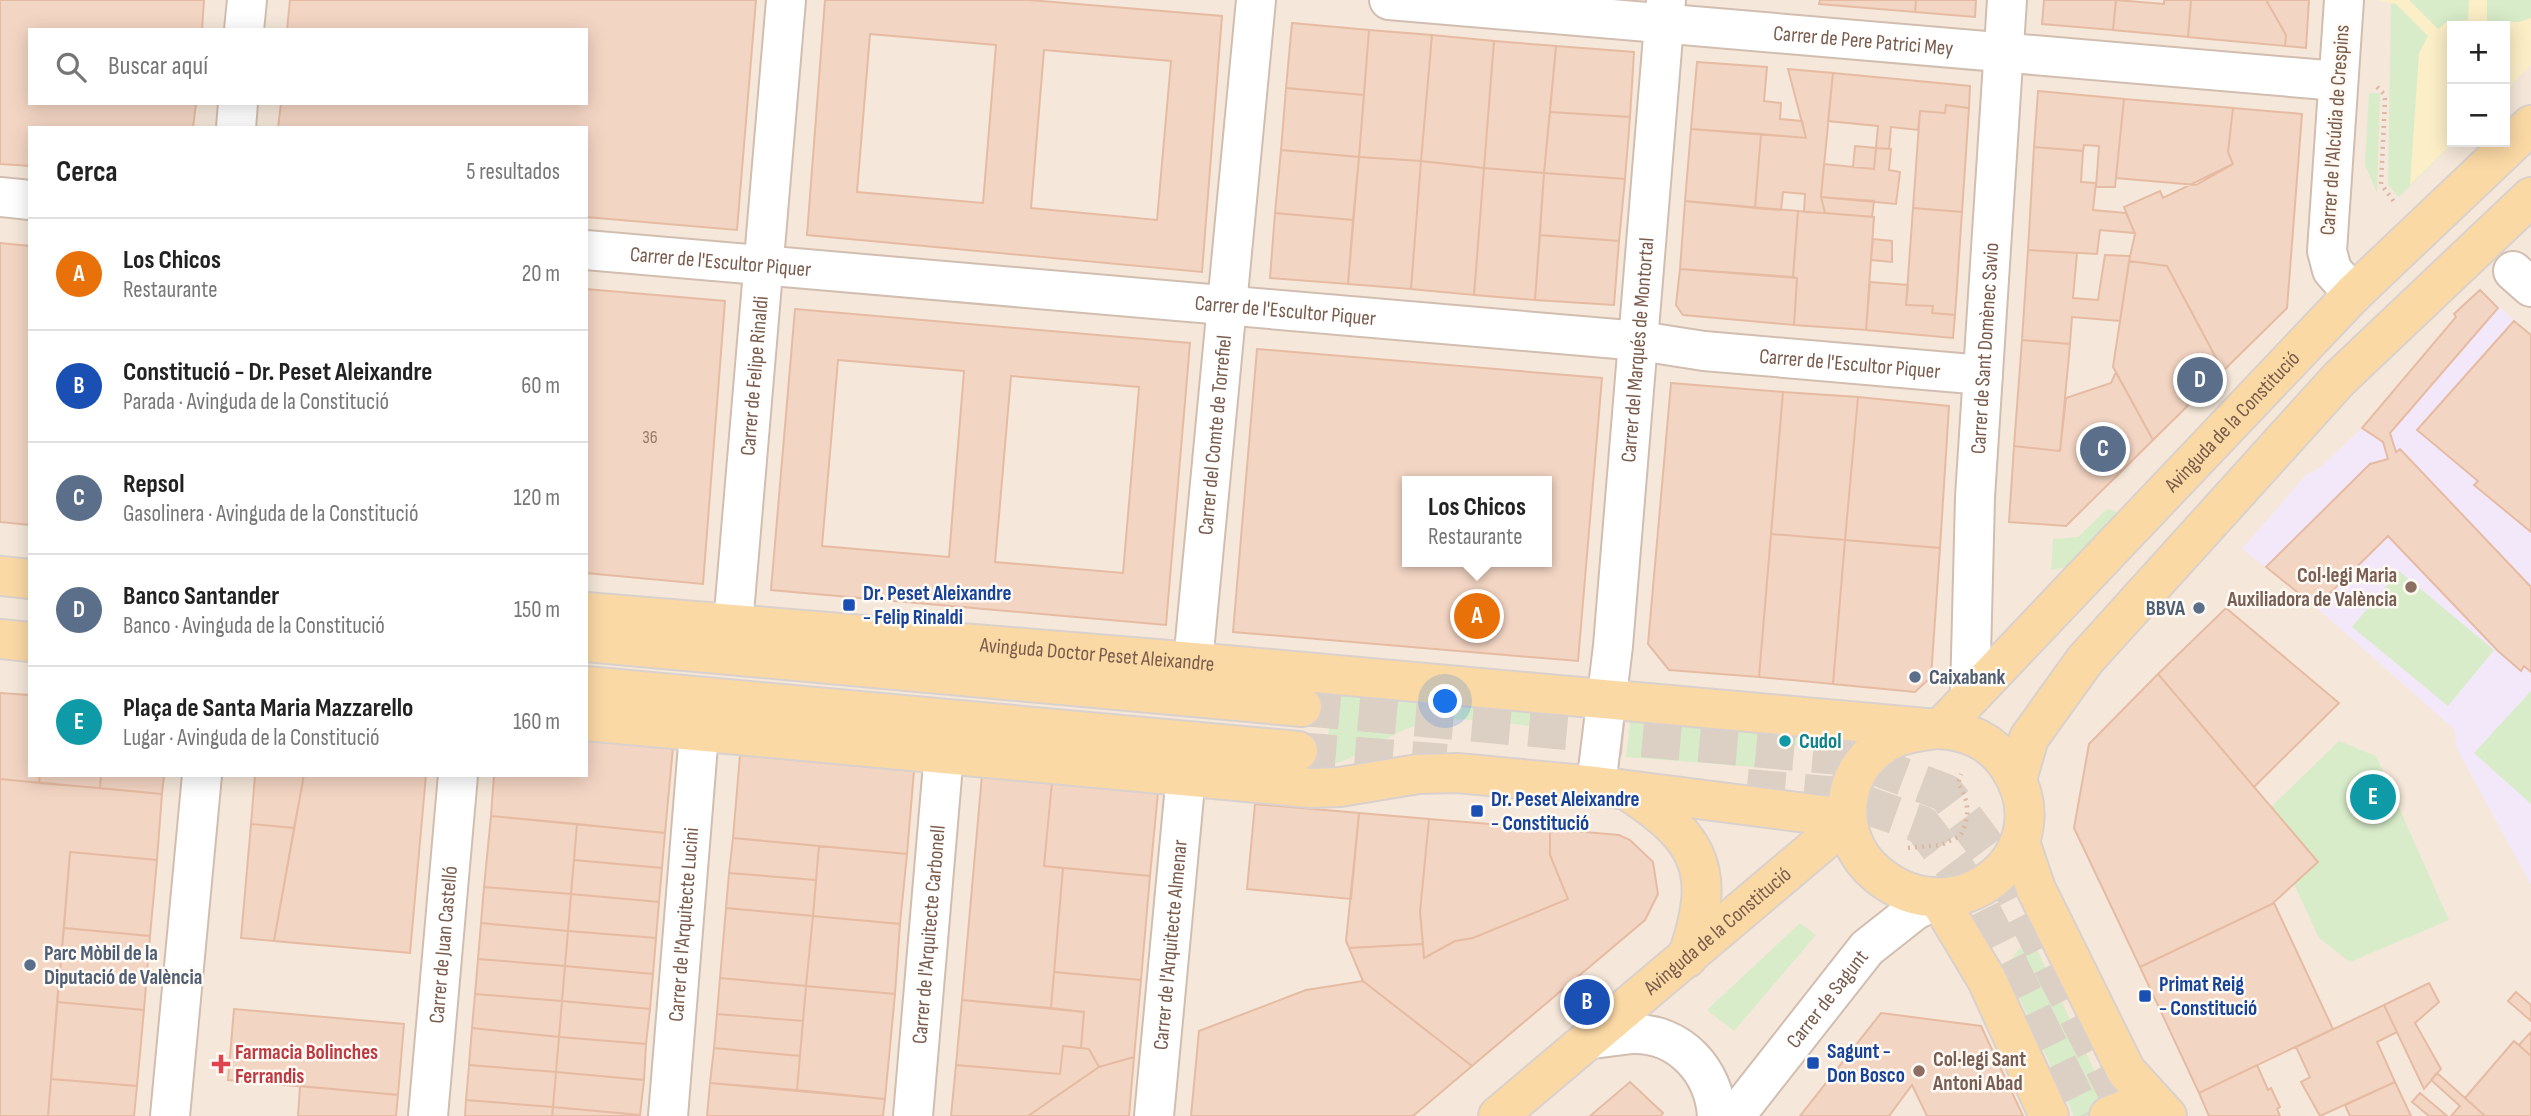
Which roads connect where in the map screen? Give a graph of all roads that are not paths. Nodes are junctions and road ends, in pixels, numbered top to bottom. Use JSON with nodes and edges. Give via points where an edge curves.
{"nodes":[{"id":1,"x":247,"y":0,"type":"edge"},
{"id":2,"x":786,"y":0,"type":"edge"},
{"id":3,"x":1256,"y":0,"type":"edge"},
{"id":4,"x":1389,"y":0,"type":"edge"},
{"id":5,"x":2007,"y":0,"type":"edge"},
{"id":6,"x":2344,"y":0,"type":"edge"},
{"id":7,"x":1665,"y":12,"type":"edge"},
{"id":8,"x":244,"y":28,"type":"edge"},
{"id":9,"x":2004,"y":54,"type":"junction"},
{"id":10,"x":2338,"y":81,"type":"junction"},
{"id":11,"x":238,"y":105,"type":"edge"},
{"id":12,"x":2531,"y":125,"type":"edge"},
{"id":13,"x":236,"y":126,"type":"edge"},
{"id":14,"x":0,"y":197,"type":"edge"},
{"id":15,"x":2531,"y":197,"type":"edge"},
{"id":16,"x":28,"y":200,"type":"edge"},
{"id":17,"x":588,"y":250,"type":"edge"},
{"id":18,"x":763,"y":265,"type":"junction"},
{"id":19,"x":2353,"y":294,"type":"junction"},
{"id":20,"x":1229,"y":306,"type":"junction"},
{"id":21,"x":1640,"y":341,"type":"junction"},
{"id":22,"x":1983,"y":375,"type":"junction"},
{"id":23,"x":0,"y":576,"type":"edge"},
{"id":24,"x":28,"y":579,"type":"edge"},
{"id":25,"x":588,"y":612,"type":"edge"},
{"id":26,"x":733,"y":625,"type":"junction"},
{"id":27,"x":0,"y":639,"type":"edge"},
{"id":28,"x":28,"y":642,"type":"edge"},
{"id":29,"x":588,"y":642,"type":"edge"},
{"id":30,"x":1193,"y":662,"type":"junction"},
{"id":31,"x":588,"y":686,"type":"edge"},
{"id":32,"x":1970,"y":696,"type":"junction"},
{"id":33,"x":1606,"y":701,"type":"junction"},
{"id":34,"x":1302,"y":707,"type":"tunnel mouth"},
{"id":35,"x":588,"y":721,"type":"edge"},
{"id":36,"x":1939,"y":729,"type":"junction"},
{"id":37,"x":699,"y":733,"type":"junction"},
{"id":38,"x":1298,"y":751,"type":"tunnel mouth"},
{"id":39,"x":944,"y":753,"type":"junction"},
{"id":40,"x":1186,"y":775,"type":"junction"},
{"id":41,"x":202,"y":777,"type":"edge"},
{"id":42,"x":458,"y":777,"type":"edge"},
{"id":43,"x":2017,"y":779,"type":"junction"},
{"id":44,"x":1612,"y":789,"type":"junction"},
{"id":45,"x":1845,"y":820,"type":"junction"},
{"id":46,"x":2020,"y":842,"type":"junction"},
{"id":47,"x":1937,"y":900,"type":"junction"},
{"id":48,"x":1687,"y":958,"type":"junction"},
{"id":49,"x":1590,"y":1040,"type":"junction"},
{"id":50,"x":2163,"y":1112,"type":"edge"},
{"id":51,"x":170,"y":1116,"type":"edge"},
{"id":52,"x":428,"y":1116,"type":"edge"},
{"id":53,"x":668,"y":1116,"type":"edge"},
{"id":54,"x":914,"y":1116,"type":"edge"},
{"id":55,"x":1154,"y":1116,"type":"edge"},
{"id":56,"x":1498,"y":1116,"type":"edge"},
{"id":57,"x":1717,"y":1116,"type":"edge"},
{"id":58,"x":1735,"y":1116,"type":"edge"},
{"id":59,"x":2049,"y":1116,"type":"edge"},
{"id":60,"x":2109,"y":1116,"type":"edge"}],
"edges":[{"from":1,"to":8,"type":"street"},
{"from":2,"to":18,"type":"street","name":"Carrer de Felipe Rinaldi"},
{"from":3,"to":20,"type":"street","name":"Carrer del Comte de Torrefiel"},
{"from":4,"to":7,"type":"street","name":"Carrer de Pere Patrici Mey"},
{"from":5,"to":9,"type":"street","name":"Carrer de Sant Domènec Savio"},
{"from":6,"to":10,"type":"street","name":"Carrer de l'Alcúdia de Crespins"},
{"from":7,"to":9,"type":"street","name":"Carrer de Pere Patrici Mey"},
{"from":7,"to":21,"type":"street","name":"Carrer del Marqués de Montortal"},
{"from":9,"to":10,"type":"street","name":"Carrer de Pere Patrici Mey"},
{"from":9,"to":22,"type":"street","name":"Carrer de Sant Domènec Savio"},
{"from":10,"to":19,"type":"street","name":"Carrer de l'Alcúdia de Crespins","via":[[2327,251],[2332,270]]},
{"from":11,"to":13,"type":"street"},
{"from":12,"to":19,"type":"main road","name":"Avinguda de la Constitució"},
{"from":14,"to":16,"type":"street"},
{"from":15,"to":43,"type":"main road","via":[[2339,379],[2102,640],[2038,722]]},
{"from":17,"to":18,"type":"street","name":"Carrer de l'Escultor Piquer"},
{"from":18,"to":20,"type":"street","name":"Carrer de l'Escultor Piquer"},
{"from":18,"to":26,"type":"street","name":"Carrer de Felipe Rinaldi"},
{"from":19,"to":32,"type":"main road","name":"Avinguda de la Constitució"},
{"from":20,"to":21,"type":"street","name":"Carrer de l'Escultor Piquer"},
{"from":20,"to":30,"type":"street","name":"Carrer del Comte de Torrefiel"},
{"from":21,"to":22,"type":"street","name":"Carrer de l'Escultor Piquer","via":[[1704,351]]},
{"from":21,"to":33,"type":"street","name":"Carrer del Marqués de Montortal"},
{"from":22,"to":32,"type":"street","name":"Carrer de Sant Domènec Savio"},
{"from":23,"to":24,"type":"main road"},
{"from":25,"to":26,"type":"main road","name":"Avinguda Doctor Peset Aleixandre"},
{"from":26,"to":30,"type":"main road","name":"Avinguda Doctor Peset Aleixandre"},
{"from":27,"to":28,"type":"main road"},
{"from":29,"to":34,"type":"main road","name":"Avinguda Doctor Peset Aleixandre"},
{"from":30,"to":33,"type":"main road","name":"Avinguda Doctor Peset Aleixandre"},
{"from":31,"to":38,"type":"main road"},
{"from":32,"to":36,"type":"main road","name":"Avinguda de la Constitució"},
{"from":33,"to":36,"type":"main road","name":"Avinguda Doctor Peset Aleixandre"},
{"from":33,"to":44,"type":"street"},
{"from":35,"to":37,"type":"main road"},
{"from":36,"to":43,"type":"main road","via":[[1962,732],[1989,744]]},
{"from":36,"to":45,"type":"main road","via":[[1894,738],[1872,754],[1856,778]]},
{"from":37,"to":39,"type":"main road"},
{"from":37,"to":53,"type":"street","name":"Carrer de l'Arquitecte Lucini"},
{"from":39,"to":40,"type":"main road"},
{"from":39,"to":54,"type":"street","name":"Carrer de l'Arquitecte Carbonell"},
{"from":40,"to":44,"type":"main road","via":[[1311,788],[1457,773]]},
{"from":40,"to":55,"type":"street","name":"Carrer de l'Arquitecte Almenar"},
{"from":41,"to":51,"type":"street"},
{"from":42,"to":52,"type":"street","name":"Carrer de Juan Castelló"},
{"from":43,"to":46,"type":"main road","via":[[2024,811]]},
{"from":44,"to":45,"type":"main road"},
{"from":44,"to":48,"type":"main road","via":[[1665,815],[1684,836],[1697,861],[1701,918]]},
{"from":45,"to":47,"type":"main road","via":[[1857,852],[1877,874],[1893,886]]},
{"from":45,"to":48,"type":"main road","name":"Avinguda de la Constitució"},
{"from":46,"to":47,"type":"main road","via":[[1993,879],[1979,888]]},
{"from":46,"to":50,"type":"main road","via":[[2036,888],[2126,1071]]},
{"from":47,"to":58,"type":"street","name":"Carrer de Sagunt","via":[[1914,911],[1867,948]]},
{"from":47,"to":59,"type":"main road","via":[[1987,980]]},
{"from":48,"to":49,"type":"main road","name":"Avinguda de la Constitució"},
{"from":49,"to":56,"type":"main road","name":"Avinguda de la Constitució"},
{"from":49,"to":57,"type":"street","via":[[1634,1034],[1685,1050],[1711,1086]]},
{"from":50,"to":60,"type":"main road","via":[[2135,1105]]}]}
